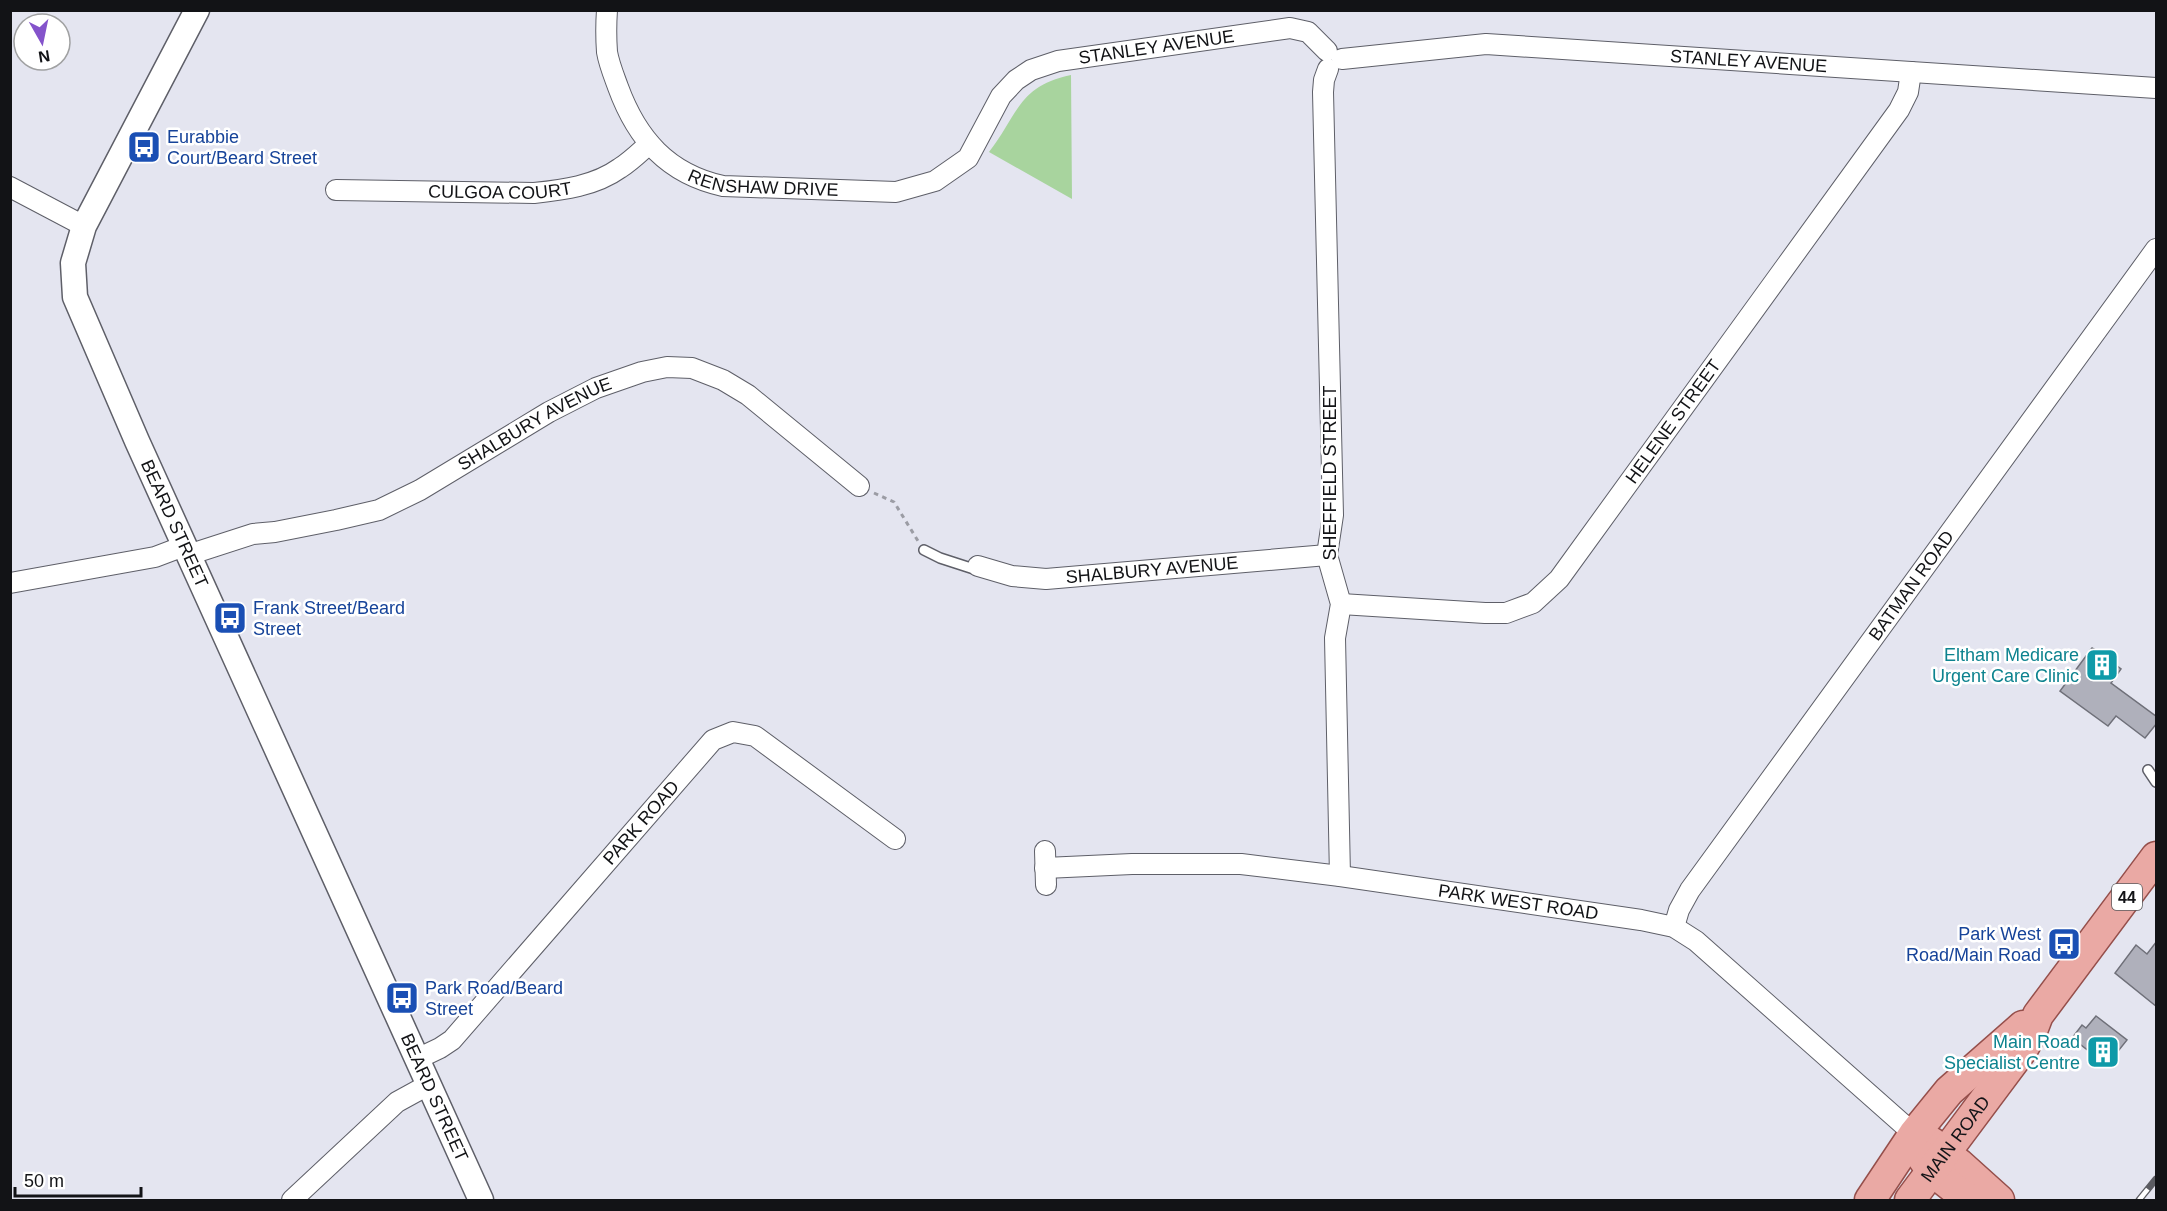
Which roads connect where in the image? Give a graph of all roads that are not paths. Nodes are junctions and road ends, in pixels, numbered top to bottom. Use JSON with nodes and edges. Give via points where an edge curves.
{"nodes":[{"id":1,"x":197,"y":10,"type":"edge"},
{"id":2,"x":607,"y":10,"type":"edge"},
{"id":3,"x":1332,"y":59,"type":"junction"},
{"id":4,"x":1911,"y":72,"type":"junction"},
{"id":5,"x":2157,"y":88,"type":"edge"},
{"id":6,"x":994,"y":109,"type":"joint"},
{"id":7,"x":649,"y":144,"type":"junction"},
{"id":8,"x":10,"y":187,"type":"edge"},
{"id":9,"x":336,"y":190,"type":"dead end"},
{"id":10,"x":84,"y":226,"type":"junction"},
{"id":11,"x":2157,"y":249,"type":"edge"},
{"id":12,"x":859,"y":486,"type":"road end"},
{"id":13,"x":924,"y":550,"type":"road end"},
{"id":14,"x":186,"y":551,"type":"junction"},
{"id":15,"x":1327,"y":555,"type":"junction"},
{"id":16,"x":978,"y":566,"type":"joint"},
{"id":17,"x":10,"y":583,"type":"edge"},
{"id":18,"x":1341,"y":604,"type":"junction"},
{"id":19,"x":2148,"y":770,"type":"dead end"},
{"id":20,"x":2157,"y":782,"type":"edge"},
{"id":21,"x":896,"y":839,"type":"dead end"},
{"id":22,"x":2157,"y":857,"type":"edge"},
{"id":23,"x":1045,"y":868,"type":"dead end"},
{"id":24,"x":1340,"y":876,"type":"junction"},
{"id":25,"x":1674,"y":927,"type":"junction"},
{"id":26,"x":2038,"y":1015,"type":"junction"},
{"id":27,"x":417,"y":1059,"type":"junction"},
{"id":28,"x":428,"y":1085,"type":"junction"},
{"id":29,"x":1986,"y":1096,"type":"junction"},
{"id":30,"x":1914,"y":1134,"type":"junction"},
{"id":31,"x":1938,"y":1161,"type":"junction"},
{"id":32,"x":1984,"y":1195,"type":"edge"},
{"id":33,"x":292,"y":1200,"type":"edge"},
{"id":34,"x":481,"y":1200,"type":"edge"},
{"id":35,"x":1869,"y":1200,"type":"edge"},
{"id":36,"x":1910,"y":1200,"type":"edge"}],
"edges":[{"from":1,"to":10,"type":"street","name":"BEARD STREET"},
{"from":2,"to":7,"type":"street","name":"RENSHAW DRIVE","via":[[607,54],[613,74],[632,122]]},
{"from":3,"to":4,"type":"street","name":"STANLEY AVENUE","via":[[1486,44]]},
{"from":3,"to":6,"type":"street","name":"STANLEY AVENUE","via":[[1308,32],[1290,28],[1078,57],[1044,64],[1023,75]]},
{"from":3,"to":15,"type":"street","name":"SHEFFIELD STREET","via":[[1323,92],[1333,515]]},
{"from":4,"to":5,"type":"street","name":"STANLEY AVENUE"},
{"from":4,"to":18,"type":"street","name":"HELENE STREET","via":[[1908,92],[1899,110],[1559,579],[1541,598],[1525,608],[1496,614]]},
{"from":6,"to":7,"type":"street","name":"RENSHAW DRIVE","via":[[968,158],[935,181],[896,192],[713,184],[662,158]]},
{"from":7,"to":9,"type":"street","name":"CULGOA COURT","via":[[619,169],[563,190]]},
{"from":8,"to":10,"type":"street"},
{"from":10,"to":14,"type":"street","name":"BEARD STREET","via":[[73,263],[75,297]]},
{"from":11,"to":25,"type":"street","name":"BATMAN ROAD","via":[[1690,890],[1678,910]]},
{"from":12,"to":14,"type":"street","name":"SHALBURY AVENUE","via":[[748,395],[692,368],[667,367],[596,388],[420,490],[378,510]]},
{"from":13,"to":16,"type":"lane","name":"SHALBURY AVENUE","via":[[940,558]]},
{"from":14,"to":17,"type":"street","name":"SHALBURY AVENUE"},
{"from":14,"to":27,"type":"street","name":"BEARD STREET"},
{"from":15,"to":16,"type":"street","name":"SHALBURY AVENUE","via":[[1046,579],[1012,576]]},
{"from":15,"to":18,"type":"street","name":"SHEFFIELD STREET"},
{"from":18,"to":24,"type":"street","name":"SHEFFIELD STREET","via":[[1335,638]]},
{"from":19,"to":20,"type":"lane"},
{"from":21,"to":27,"type":"street","name":"PARK ROAD","via":[[755,736],[733,732],[713,740],[452,1040]]},
{"from":22,"to":26,"type":"main road","name":"MAIN ROAD","number":"44"},
{"from":23,"to":24,"type":"street","name":"PARK WEST ROAD","via":[[1225,863]]},
{"from":24,"to":25,"type":"street","name":"PARK WEST ROAD"},
{"from":25,"to":30,"type":"street","name":"PARK WEST ROAD","via":[[1696,941]]},
{"from":26,"to":29,"type":"main road","name":"MAIN ROAD","number":"44","via":[[2026,1043]]},
{"from":26,"to":30,"type":"main road","name":"MAIN ROAD","number":"44","via":[[1949,1091]]},
{"from":27,"to":28,"type":"street","name":"BEARD STREET"},
{"from":28,"to":33,"type":"street","via":[[397,1102]]},
{"from":28,"to":34,"type":"street","name":"BEARD STREET"},
{"from":29,"to":31,"type":"main road","name":"MAIN ROAD","number":"44"},
{"from":29,"to":32,"type":"main road","via":[[1977,1137]]},
{"from":30,"to":31,"type":"main road","via":[[1931,1142]]},
{"from":30,"to":35,"type":"main road","name":"MAIN ROAD","number":"44"},
{"from":31,"to":32,"type":"main road"},
{"from":31,"to":36,"type":"main road","name":"MAIN ROAD","number":"44"}]}
